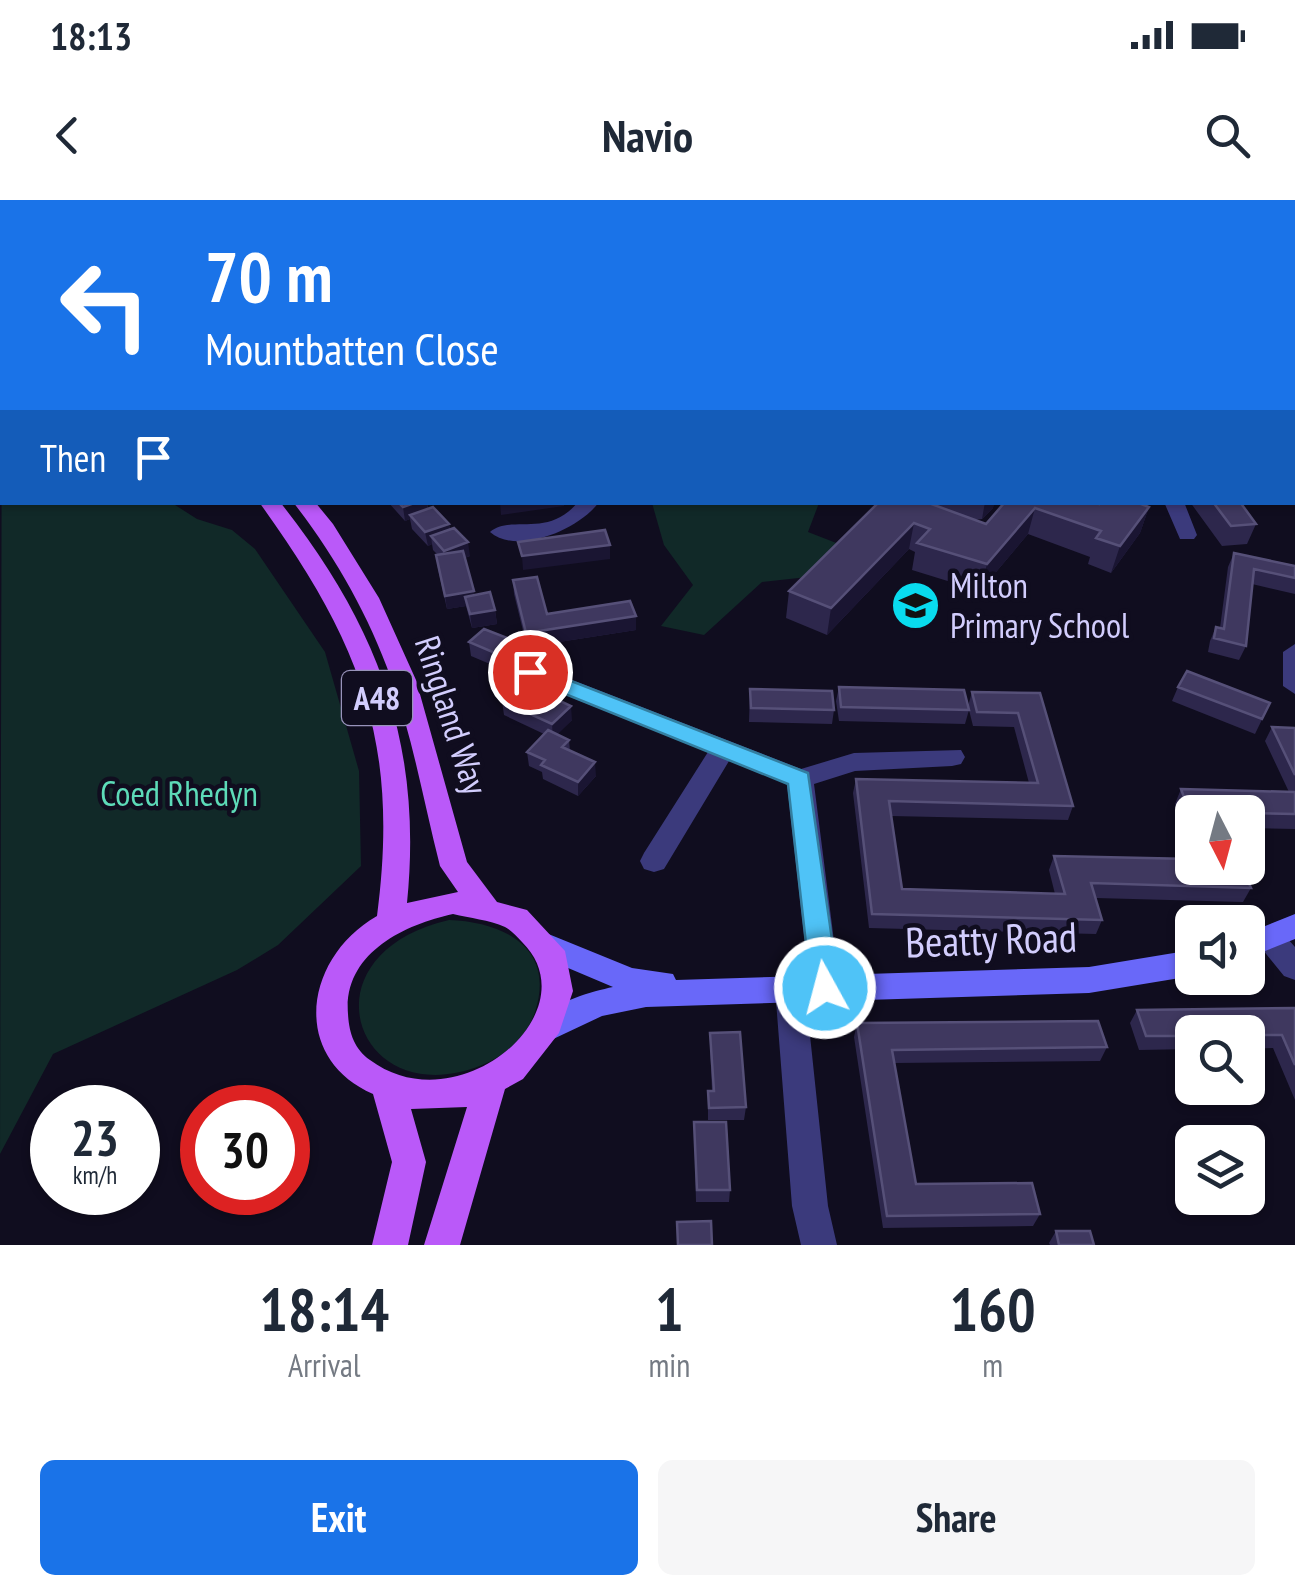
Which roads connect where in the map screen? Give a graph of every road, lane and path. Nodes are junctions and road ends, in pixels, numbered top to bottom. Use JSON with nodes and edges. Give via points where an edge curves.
{"nodes":[{"id":1,"x":272,"y":505,"type":"edge"},
{"id":2,"x":306,"y":505,"type":"edge"},
{"id":3,"x":588,"y":505,"type":"edge"},
{"id":4,"x":1175,"y":505,"type":"edge"},
{"id":5,"x":500,"y":532,"type":"dead end"},
{"id":6,"x":1186,"y":536,"type":"dead end"},
{"id":7,"x":1295,"y":652,"type":"edge"},
{"id":8,"x":530,"y":672,"type":"dead end"},
{"id":9,"x":1295,"y":686,"type":"edge"},
{"id":10,"x":722,"y":750,"type":"junction"},
{"id":11,"x":952,"y":757,"type":"dead end"},
{"id":12,"x":800,"y":780,"type":"junction"},
{"id":13,"x":654,"y":861,"type":"dead end"},
{"id":14,"x":484,"y":904,"type":"junction"},
{"id":15,"x":391,"y":919,"type":"junction"},
{"id":16,"x":1271,"y":937,"type":"edge"},
{"id":17,"x":546,"y":945,"type":"junction"},
{"id":18,"x":1175,"y":966,"type":"edge"},
{"id":19,"x":1295,"y":967,"type":"edge"},
{"id":20,"x":732,"y":988,"type":"junction"},
{"id":21,"x":790,"y":988,"type":"junction"},
{"id":22,"x":825,"y":988,"type":"junction"},
{"id":23,"x":549,"y":1027,"type":"junction"},
{"id":24,"x":491,"y":1082,"type":"junction"},
{"id":25,"x":389,"y":1090,"type":"junction"},
{"id":26,"x":390,"y":1245,"type":"edge"},
{"id":27,"x":442,"y":1245,"type":"edge"},
{"id":28,"x":818,"y":1245,"type":"edge"}],
"edges":[{"from":1,"to":15,"type":"main road","name":"Ringland Way","number":"A48","via":[[334,597],[375,690],[396,773]]},
{"from":2,"to":14,"type":"main road","name":"Ringland Way","number":"A48","via":[[368,598],[404,680],[454,866]]},
{"from":3,"to":5,"type":"street","via":[[555,529]]},
{"from":4,"to":6,"type":"street"},
{"from":7,"to":9,"type":"street"},
{"from":8,"to":10,"type":"street"},
{"from":10,"to":12,"type":"street"},
{"from":10,"to":13,"type":"street"},
{"from":11,"to":12,"type":"street","via":[[854,762]]},
{"from":12,"to":22,"type":"street"},
{"from":14,"to":15,"type":"main road","number":"A48","via":[[437,904]]},
{"from":14,"to":17,"type":"main road","number":"A48","via":[[530,926]]},
{"from":15,"to":25,"type":"main road","number":"A48","via":[[347,958],[330,1010],[346,1057]]},
{"from":16,"to":19,"type":"street"},
{"from":17,"to":20,"type":"street","name":"Beatty Road","via":[[630,981]]},
{"from":17,"to":23,"type":"main road","via":[[558,984]]},
{"from":18,"to":22,"type":"street","name":"Beatty Road","via":[[1089,980]]},
{"from":20,"to":21,"type":"street","name":"Beatty Road"},
{"from":20,"to":23,"type":"street","name":"Beatty Road","via":[[597,1004]]},
{"from":21,"to":22,"type":"street","name":"Beatty Road"},
{"from":21,"to":28,"type":"street"},
{"from":23,"to":24,"type":"main road","via":[[525,1058]]},
{"from":24,"to":25,"type":"main road","via":[[457,1094]]},
{"from":24,"to":27,"type":"main road"},
{"from":25,"to":26,"type":"main road","via":[[409,1162]]}]}
